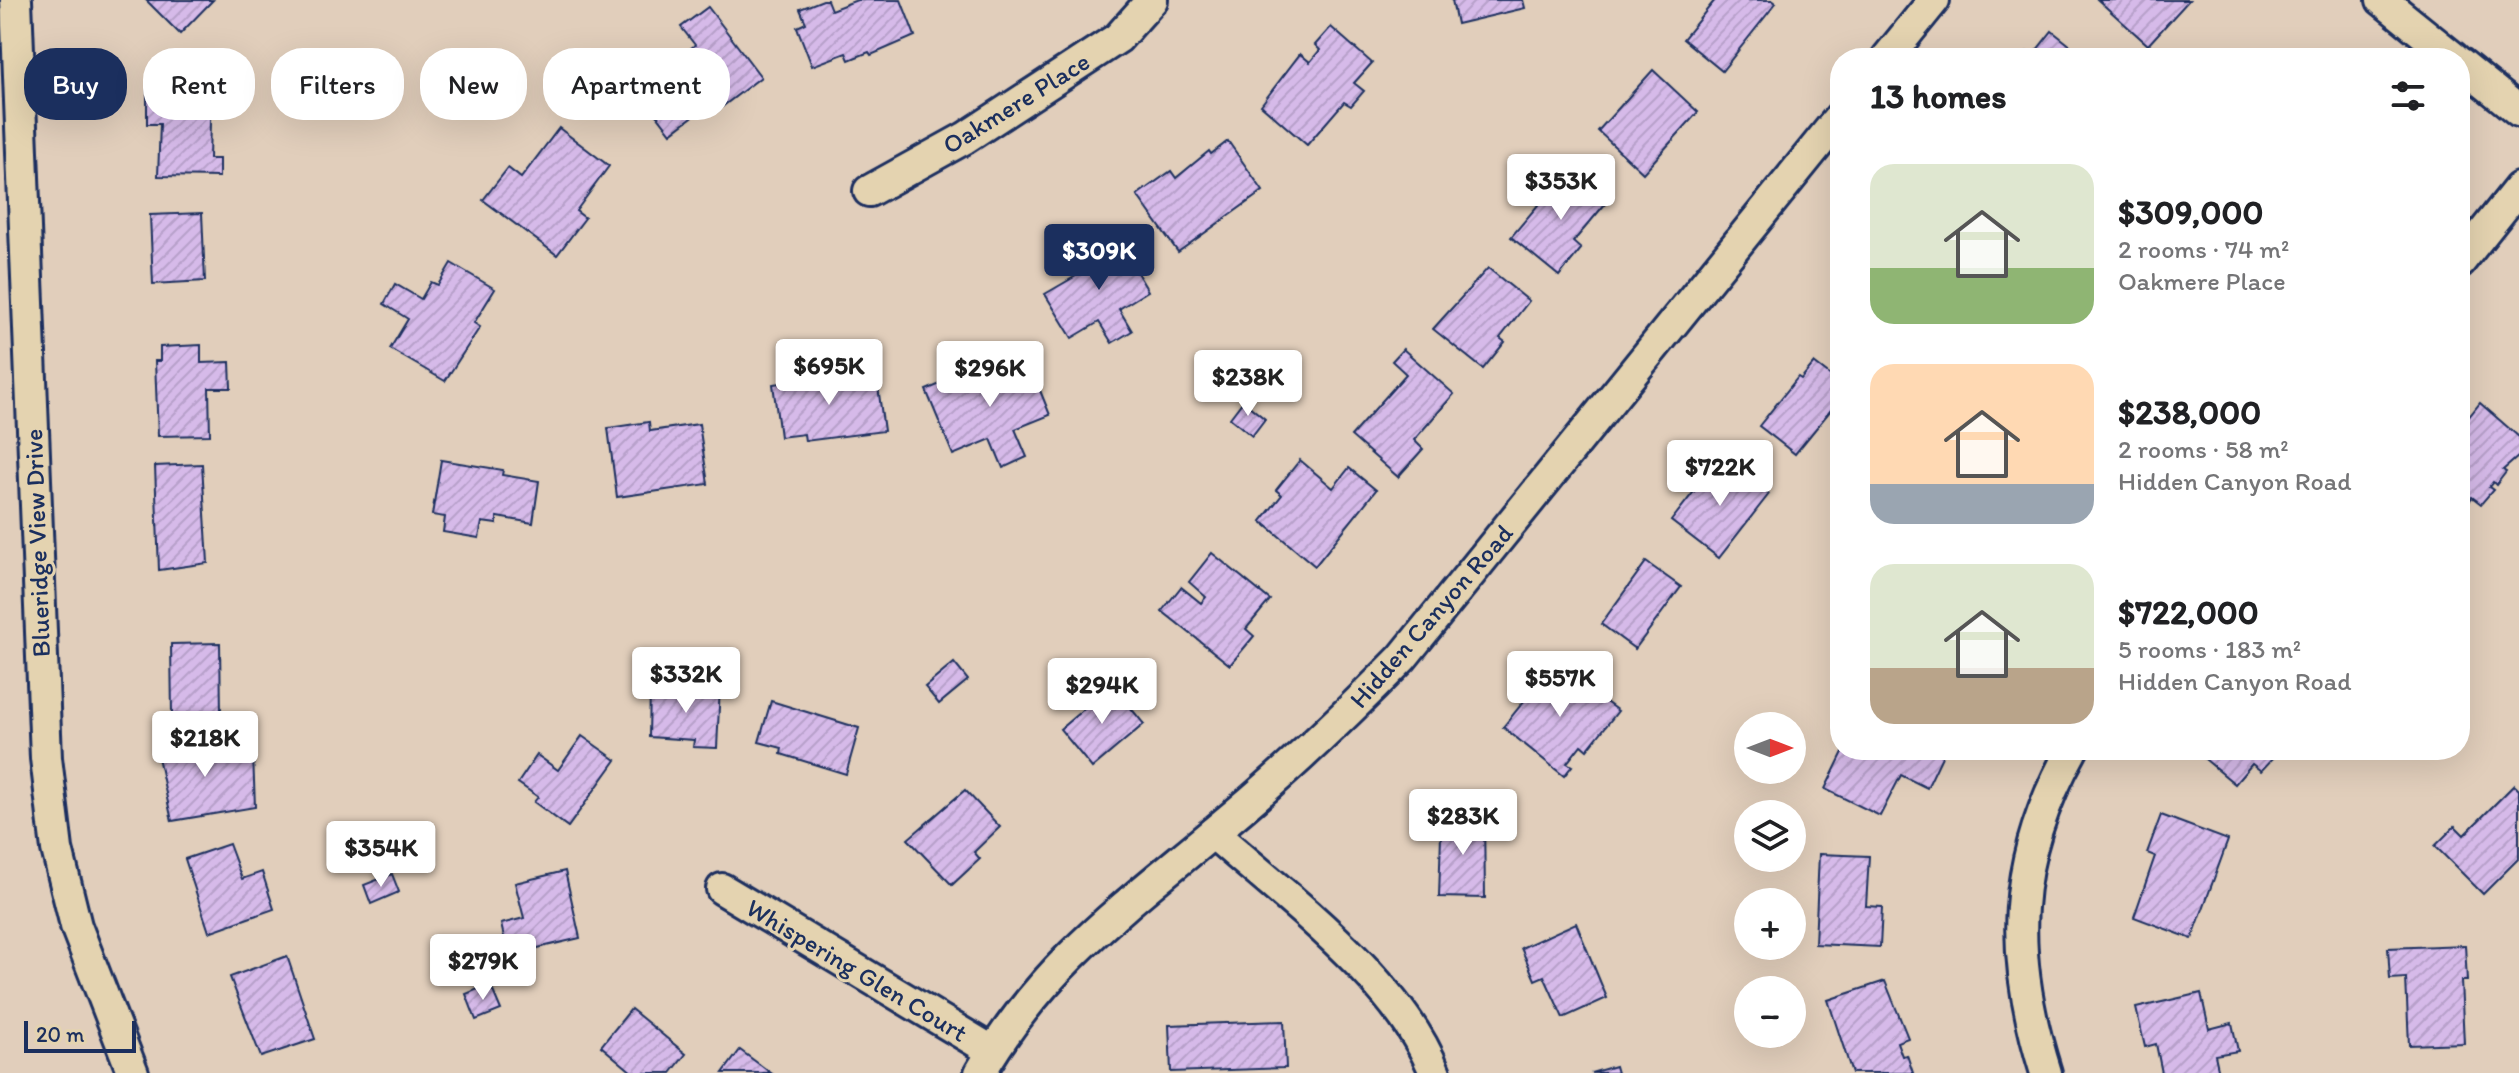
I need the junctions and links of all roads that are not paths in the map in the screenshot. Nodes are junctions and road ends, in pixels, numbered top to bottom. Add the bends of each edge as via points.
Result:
1 (16, 0) edge
2 (1152, 0) edge
3 (1934, 0) edge
4 (2382, 0) edge
5 (1895, 48) edge
6 (2442, 48) edge
7 (2470, 71) edge
8 (2519, 111) edge
9 (1830, 129) edge
10 (2519, 188) edge
11 (869, 191) dead end
12 (2470, 249) edge
13 (2067, 760) edge
14 (1213, 833) junction
15 (722, 889) dead end
16 (986, 1062) edge
17 (133, 1073) edge
18 (1435, 1073) edge
19 (2046, 1073) edge

1 - 17 street, Blueridge View Drive via 46,758 57,849 76,926
2 - 11 street, Oakmere Place via 1118,38 965,138
3 - 5 street
4 - 6 street
7 - 8 street
9 - 14 street, Hidden Canyon Road via 1402,658 1322,740
10 - 12 street
13 - 19 street via 2044,807 2022,904 2022,986
14 - 16 street, Hidden Canyon Road via 1121,906 1047,978
14 - 18 street via 1374,978
15 - 16 street, Whispering Glen Court

